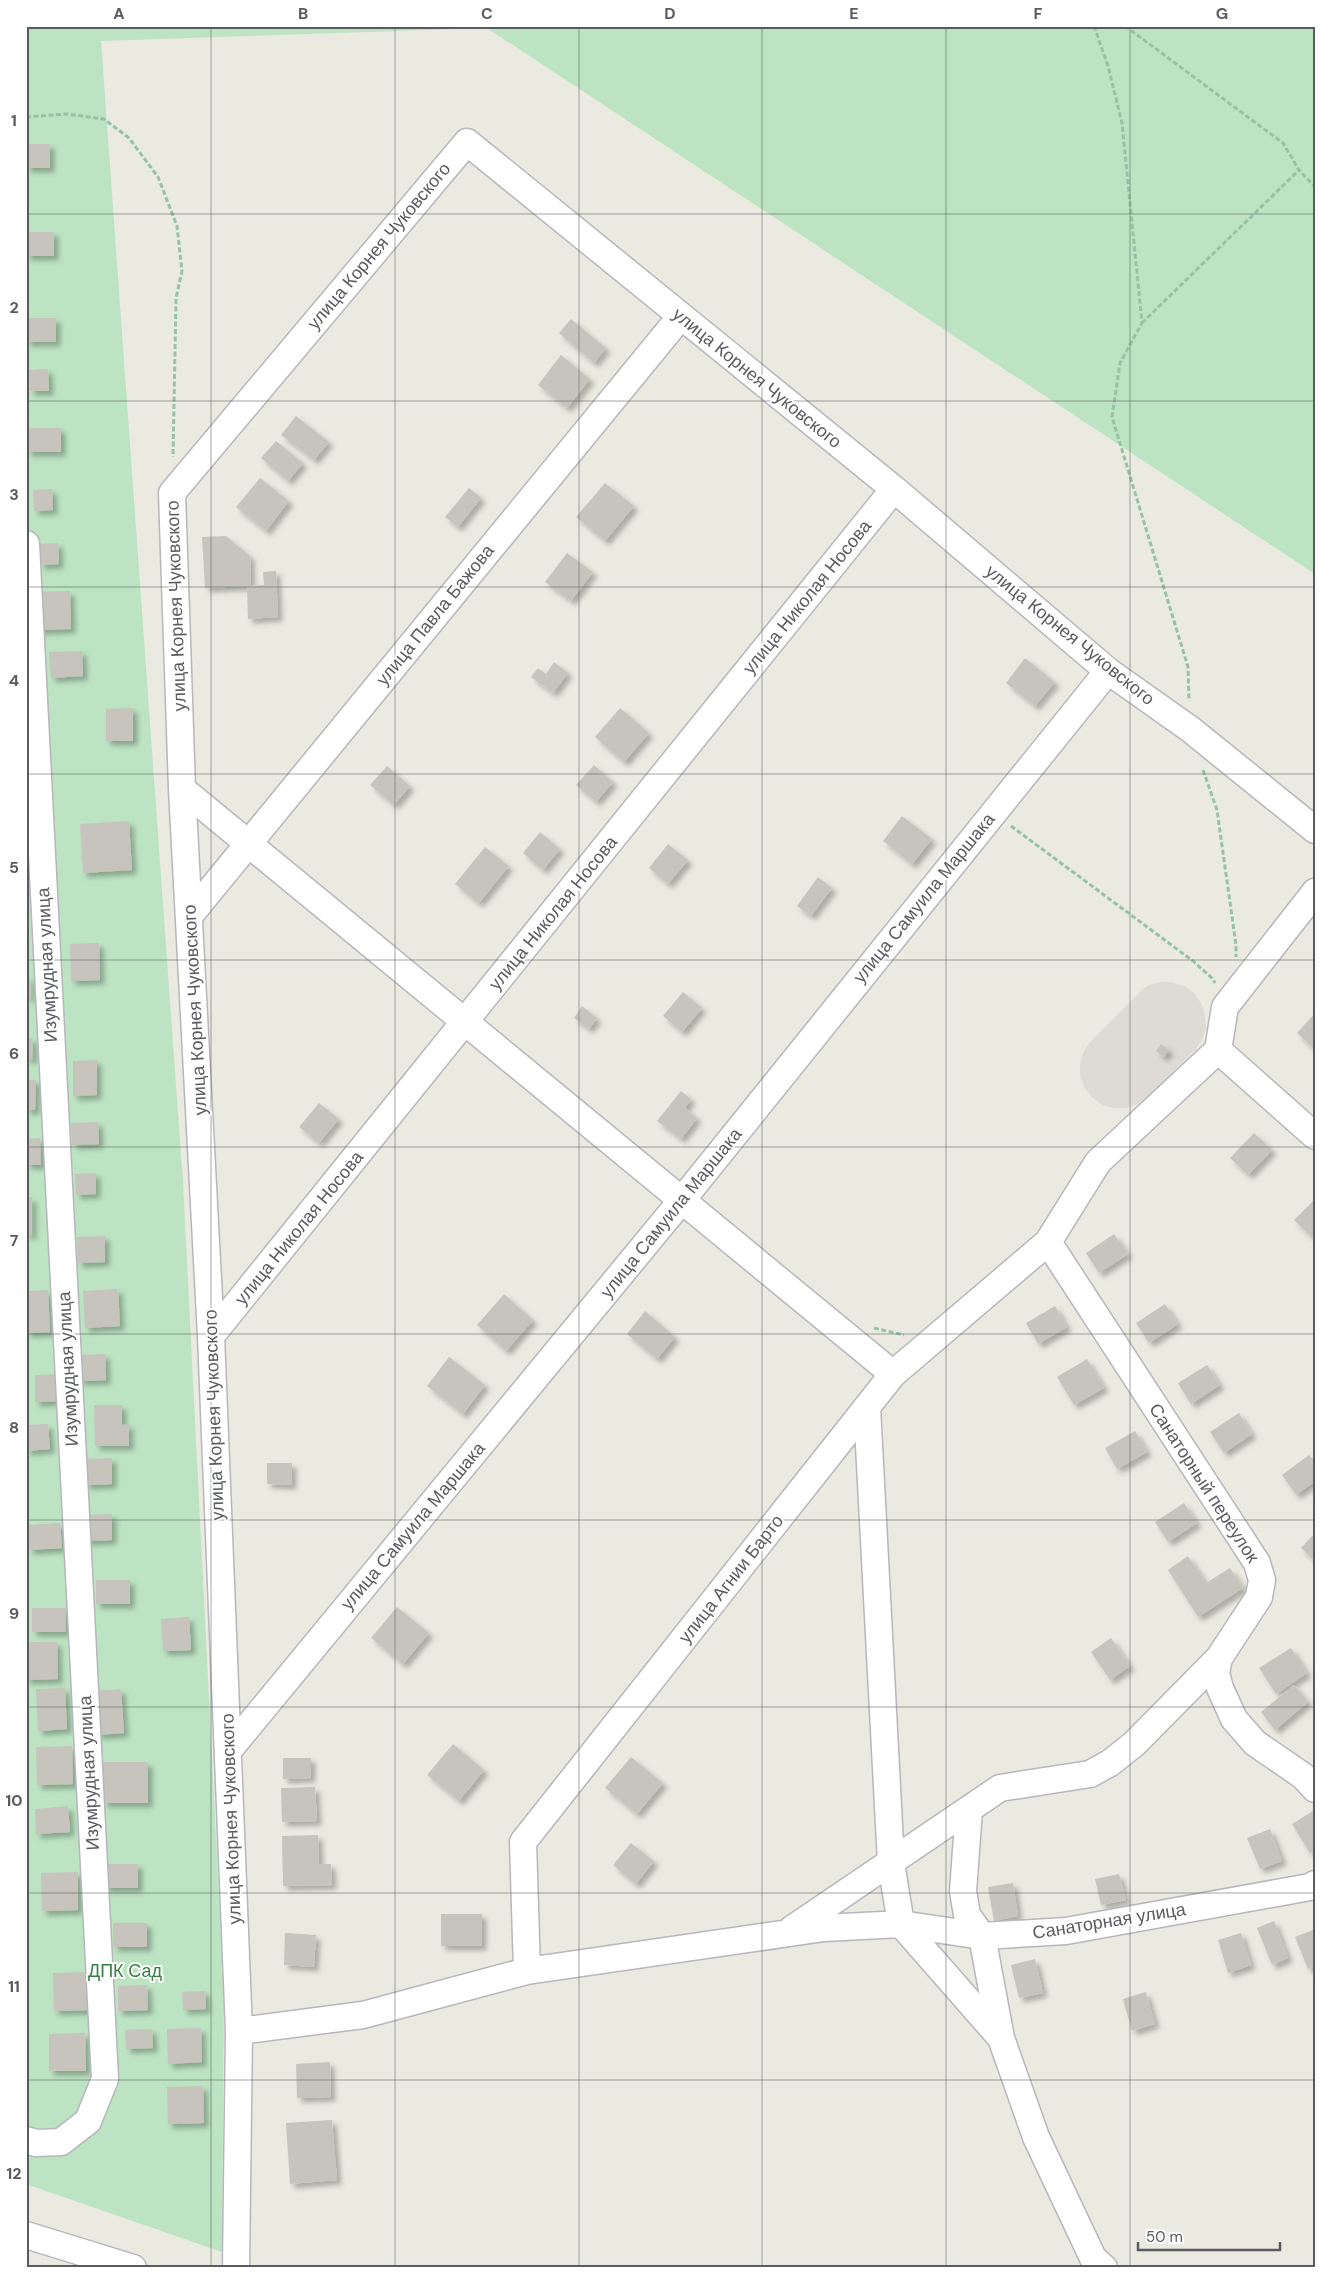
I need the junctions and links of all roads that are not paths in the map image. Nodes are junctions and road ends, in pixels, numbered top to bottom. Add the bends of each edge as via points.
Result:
1 (681, 316) junction
2 (894, 489) junction
3 (26, 544) edge
4 (1108, 671) junction
5 (182, 789) junction
6 (33, 827) edge
7 (1315, 830) edge
8 (249, 843) junction
9 (1315, 892) edge
10 (190, 915) junction
11 (465, 1022) junction
12 (1218, 1050) junction
13 (1315, 1136) edge
14 (682, 1200) junction
15 (1048, 1242) junction
16 (212, 1336) junction
17 (893, 1374) junction
18 (866, 1407) junction
19 (1219, 1658) junction
20 (228, 1751) junction
21 (1315, 1788) edge
22 (969, 1810) junction
23 (891, 1863) junction
24 (1315, 1884) edge
25 (901, 1924) junction
26 (786, 1934) junction
27 (982, 1936) junction
28 (527, 1971) junction
29 (239, 2031) junction
30 (1002, 2038) junction
31 (26, 2140) edge
32 (26, 2236) edge
33 (133, 2268) edge
34 (236, 2268) edge
35 (1104, 2268) edge

1 - 2 street, улица Корнея Чуковского
1 - 5 street, улица Корнея Чуковского via 467,142 172,493
1 - 8 street, улица Павла Бажова
2 - 4 street, улица Корнея Чуковского
2 - 11 street, улица Николая Носова
3 - 6 street, Изумрудная улица
4 - 7 street, улица Корнея Чуковского via 1190,730
4 - 14 street, улица Самуила Маршака
5 - 8 street
5 - 10 street, улица Корнея Чуковского
6 - 31 street, Изумрудная улица via 105,2080 88,2121 61,2142
8 - 10 street, улица Павла Бажова
8 - 11 street
9 - 12 street via 1224,1007
10 - 16 street, улица Корнея Чуковского
11 - 14 street
11 - 16 street, улица Николая Носова
12 - 13 street
12 - 15 street, улица Агнии Барто via 1098,1162
14 - 17 street
14 - 20 street, улица Самуила Маршака
15 - 17 street, улица Агнии Барто
15 - 19 street, Санаторный переулок via 1257,1563 1262,1580 1259,1597
16 - 20 street, улица Корнея Чуковского
17 - 18 street, улица Агнии Барто
18 - 23 street
18 - 28 street, улица Агнии Барто via 523,1842
19 - 21 street via 1216,1673 1234,1719 1255,1743
19 - 22 street, Санаторный переулок via 1134,1744 1110,1763 1090,1774 1000,1788
20 - 29 street, улица Корнея Чуковского
22 - 23 street, Санаторный переулок
22 - 27 street via 963,1892 967,1915
23 - 25 street
23 - 26 street, Санаторный переулок
24 - 27 street, Санаторная улица via 1066,1931
25 - 26 street, Санаторная улица via 824,1928
25 - 27 street, Санаторная улица
25 - 30 street
26 - 28 street, Санаторная улица
27 - 30 street
28 - 29 street, Санаторная улица via 363,2016
29 - 34 street, улица Корнея Чуковского
30 - 35 street via 1036,2137 1093,2258
32 - 33 street

